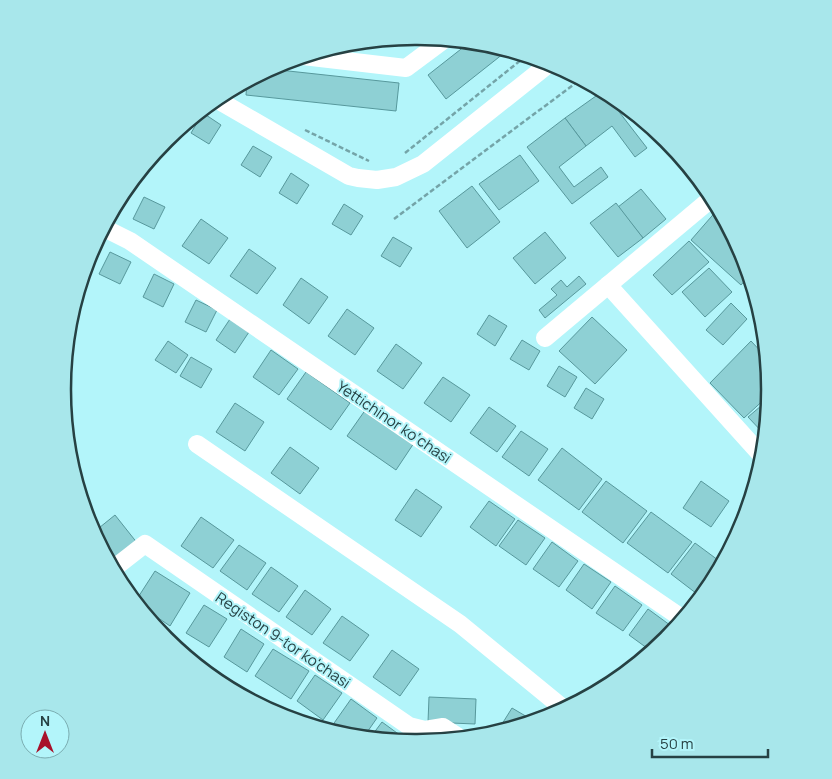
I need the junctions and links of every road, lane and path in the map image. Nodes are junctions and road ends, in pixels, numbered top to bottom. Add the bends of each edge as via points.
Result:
1 (436, 46) edge
2 (322, 58) edge
3 (520, 61) edge
4 (543, 69) edge
5 (574, 84) edge
6 (224, 104) edge
7 (304, 129) dead end
8 (400, 156) dead end
9 (373, 163) dead end
10 (705, 203) edge
11 (394, 219) dead end
12 (110, 231) edge
13 (608, 285) junction
14 (545, 338) dead end
15 (198, 444) dead end
16 (755, 449) edge
17 (119, 564) edge
18 (677, 615) edge
19 (557, 703) edge
20 (435, 733) edge

1 - 2 street via 406,68
3 - 8 path
4 - 6 street via 423,164 405,174 377,180 349,176
5 - 11 path
7 - 9 path
10 - 13 street
12 - 18 street, Yettichinor ko‘chasi via 130,241
13 - 14 street
13 - 16 street
15 - 19 street via 460,624
17 - 20 street, Registon 9-tor ko'chasi via 144,544 409,726

